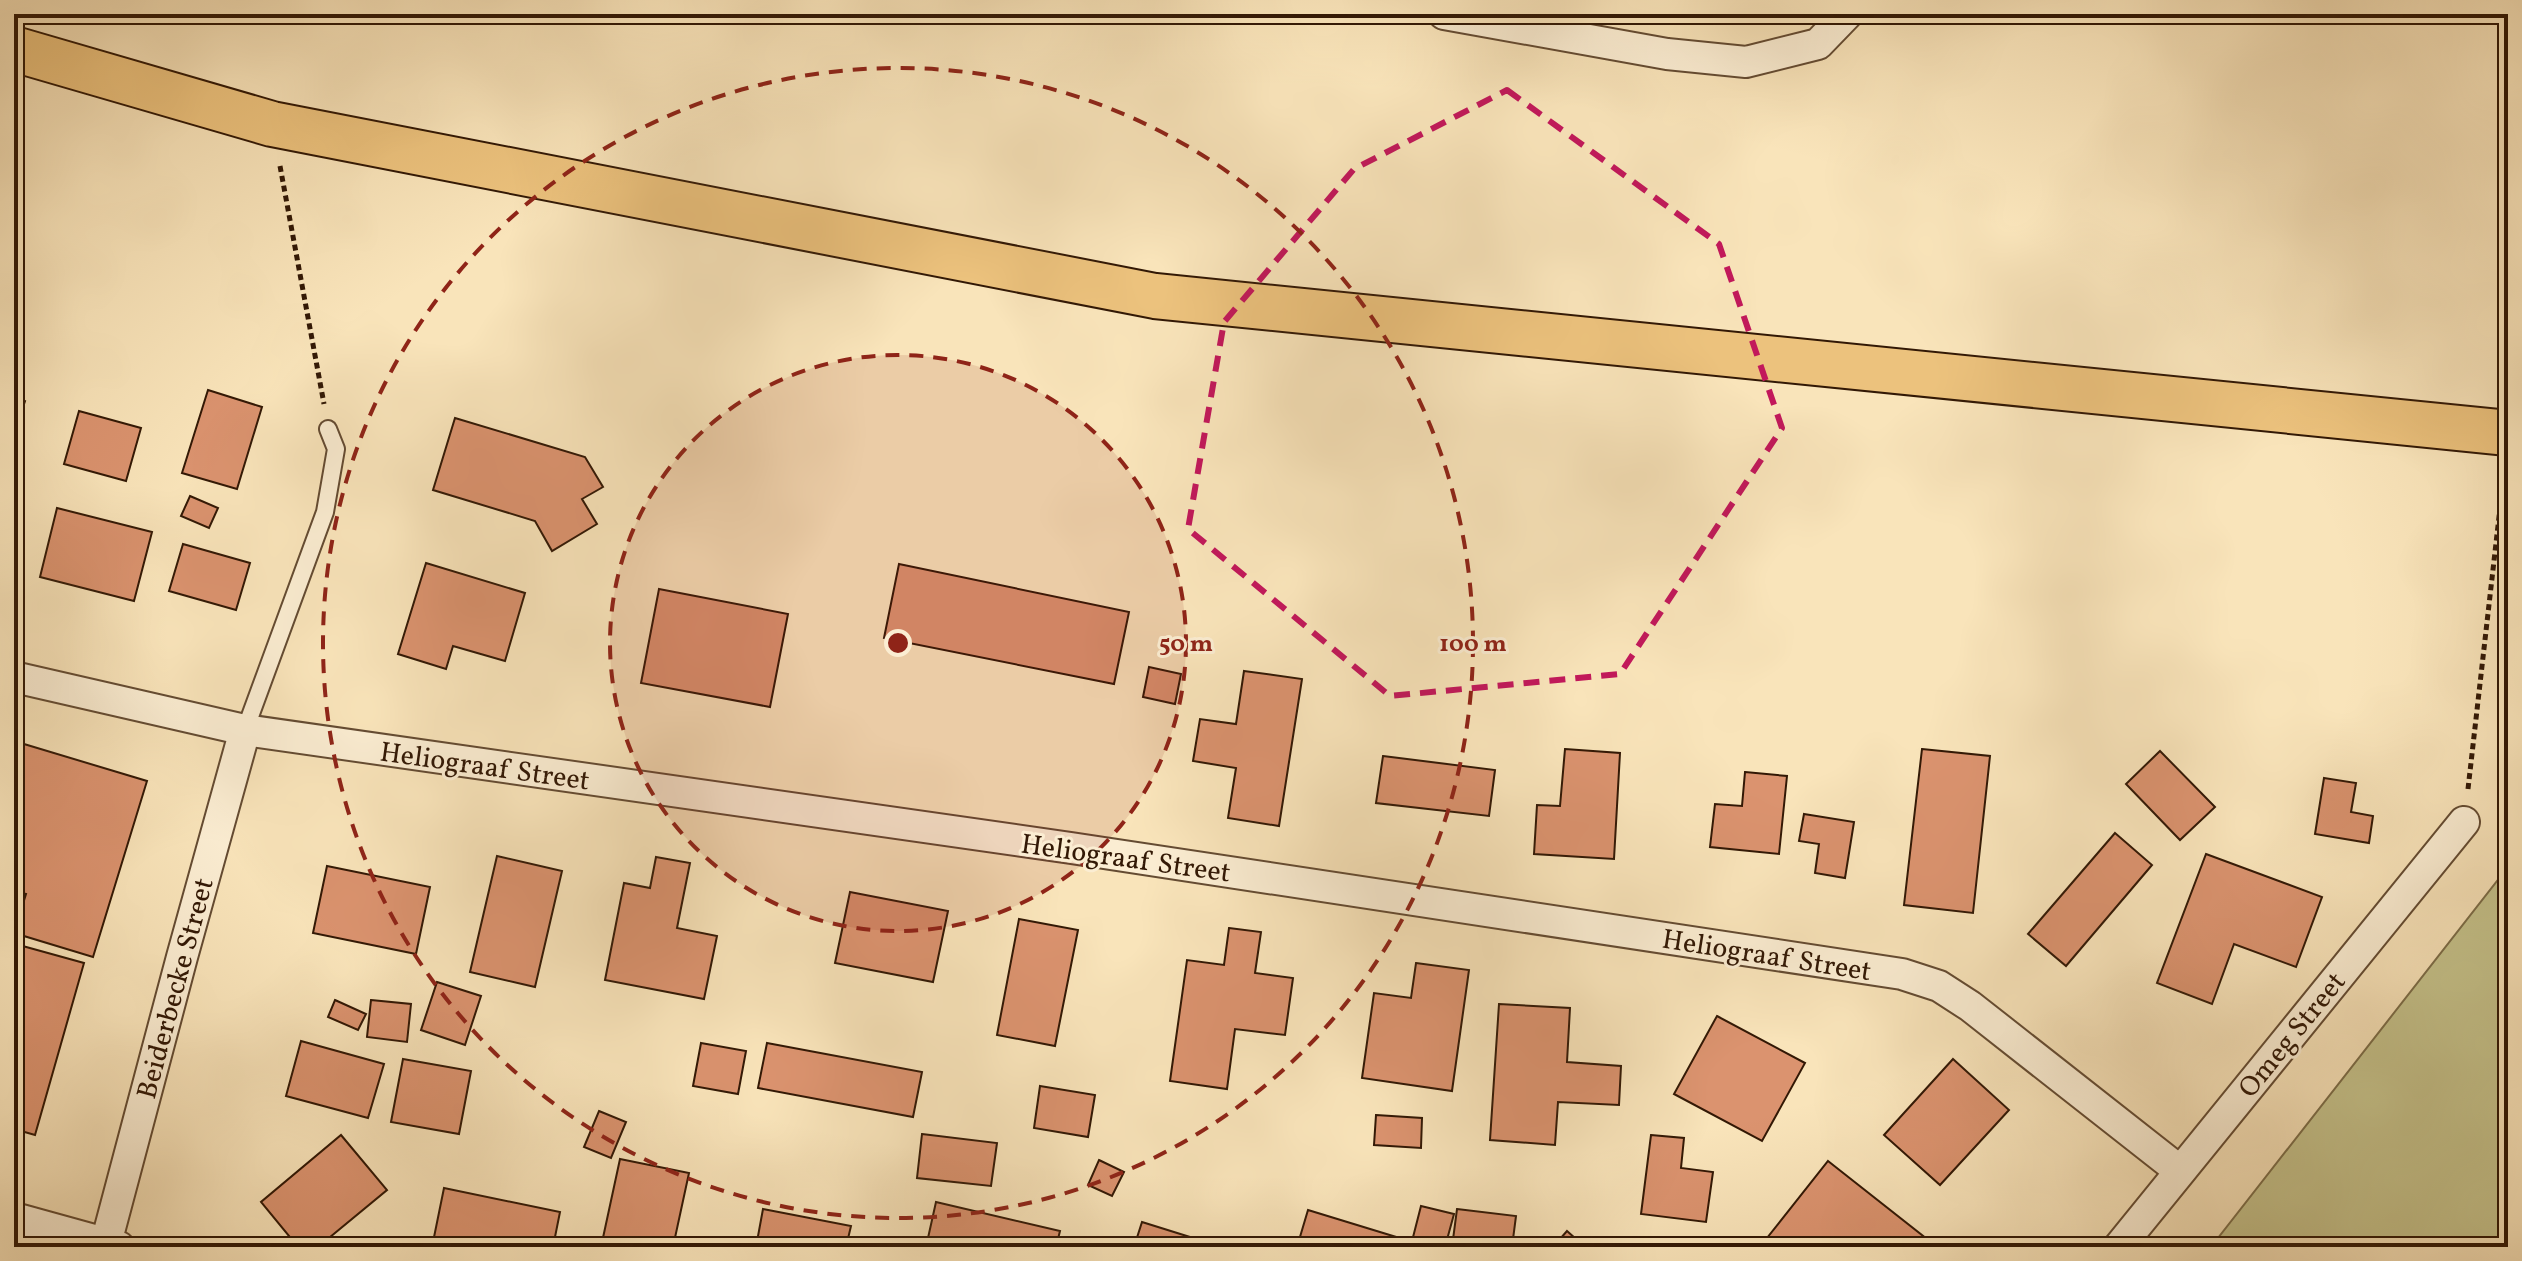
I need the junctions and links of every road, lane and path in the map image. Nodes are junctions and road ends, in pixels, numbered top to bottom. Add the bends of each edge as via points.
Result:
1 (1444, 14) edge
2 (1847, 14) edge
3 (14, 49) edge
4 (272, 124) junction
5 (328, 429) joint
6 (2506, 450) edge
7 (14, 677) edge
8 (245, 730) junction
9 (2464, 822) joint
10 (2180, 1171) junction
11 (14, 1218) edge
12 (110, 1246) edge
13 (2119, 1247) edge

1 - 2 street via 1667,54 1746,62 1818,44
3 - 4 highway
4 - 5 path
4 - 6 highway via 1155,296
5 - 8 lane via 336,449 325,512
6 - 9 path
7 - 8 street, Heliograaf Street
8 - 10 street, Heliograaf Street via 1902,974 1939,986 1970,1006
8 - 12 street, Beiderbecke Street
9 - 10 street, Omeg Street
10 - 13 street, Omeg Street
11 - 12 street

